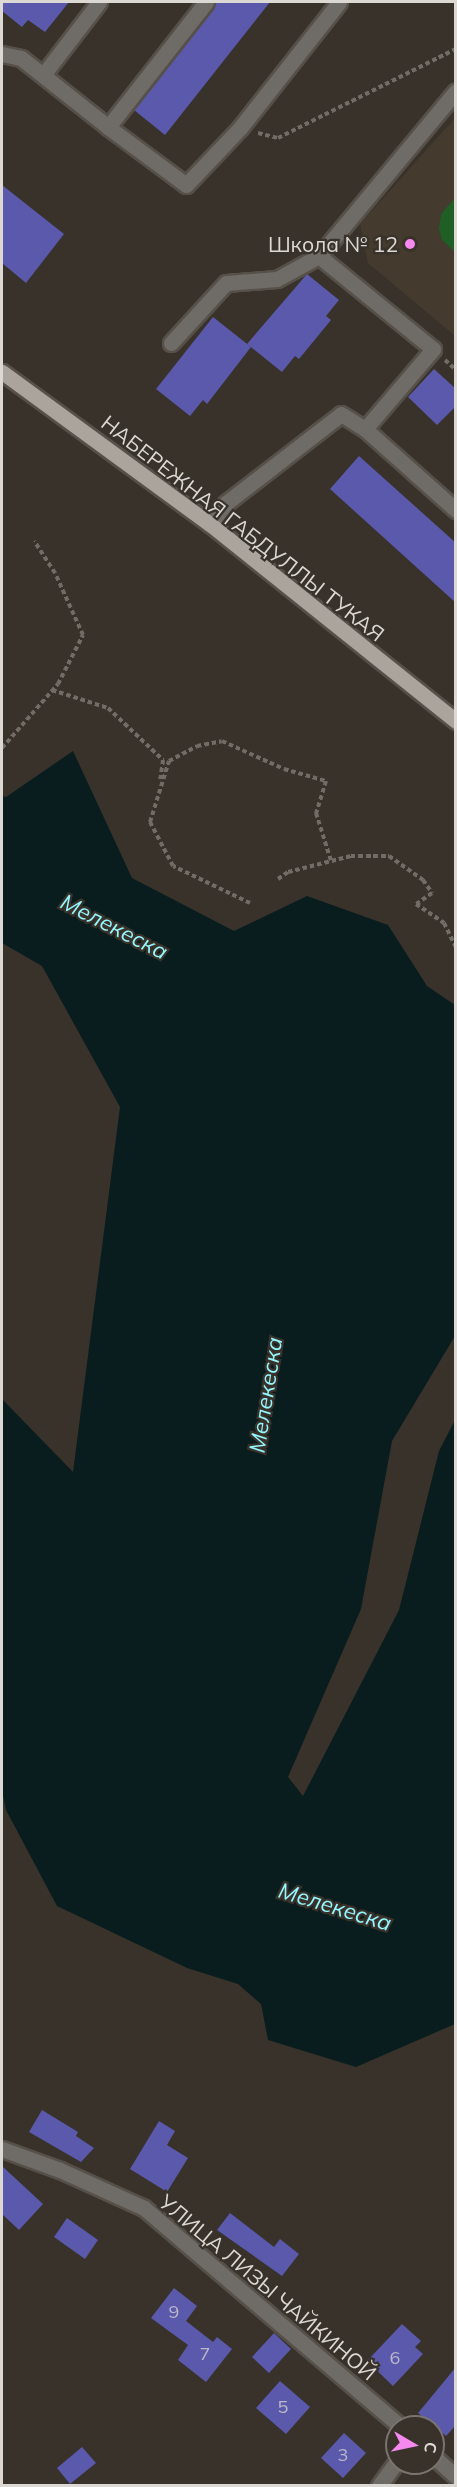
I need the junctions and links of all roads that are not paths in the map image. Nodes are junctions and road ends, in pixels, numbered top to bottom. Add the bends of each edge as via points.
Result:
1 (99, 2) edge
2 (206, 2) edge
3 (339, 2) edge
4 (2, 54) edge
5 (43, 75) junction
6 (456, 91) edge
7 (108, 127) junction
8 (320, 255) junction
9 (171, 343) dead end
10 (2, 372) edge
11 (364, 429) junction
12 (456, 510) edge
13 (210, 524) junction
14 (456, 721) edge
15 (2, 2149) edge
16 (387, 2415) edge

1 - 5 street
2 - 7 street
3 - 7 street via 240,128 186,185
4 - 5 street via 21,58
5 - 7 street
6 - 8 street
8 - 9 street via 277,279 226,282
8 - 11 street via 433,349
10 - 13 main road, НАБЕРЕЖНАЯ ГАБДУЛЛЫ ТУКАЯ
11 - 12 street
11 - 13 street via 341,414 226,503
13 - 14 main road, НАБЕРЕЖНАЯ ГАБДУЛЛЫ ТУКАЯ
15 - 16 street, УЛИЦА ЛИЗЫ ЧАЙКИНОЙ via 144,2208

